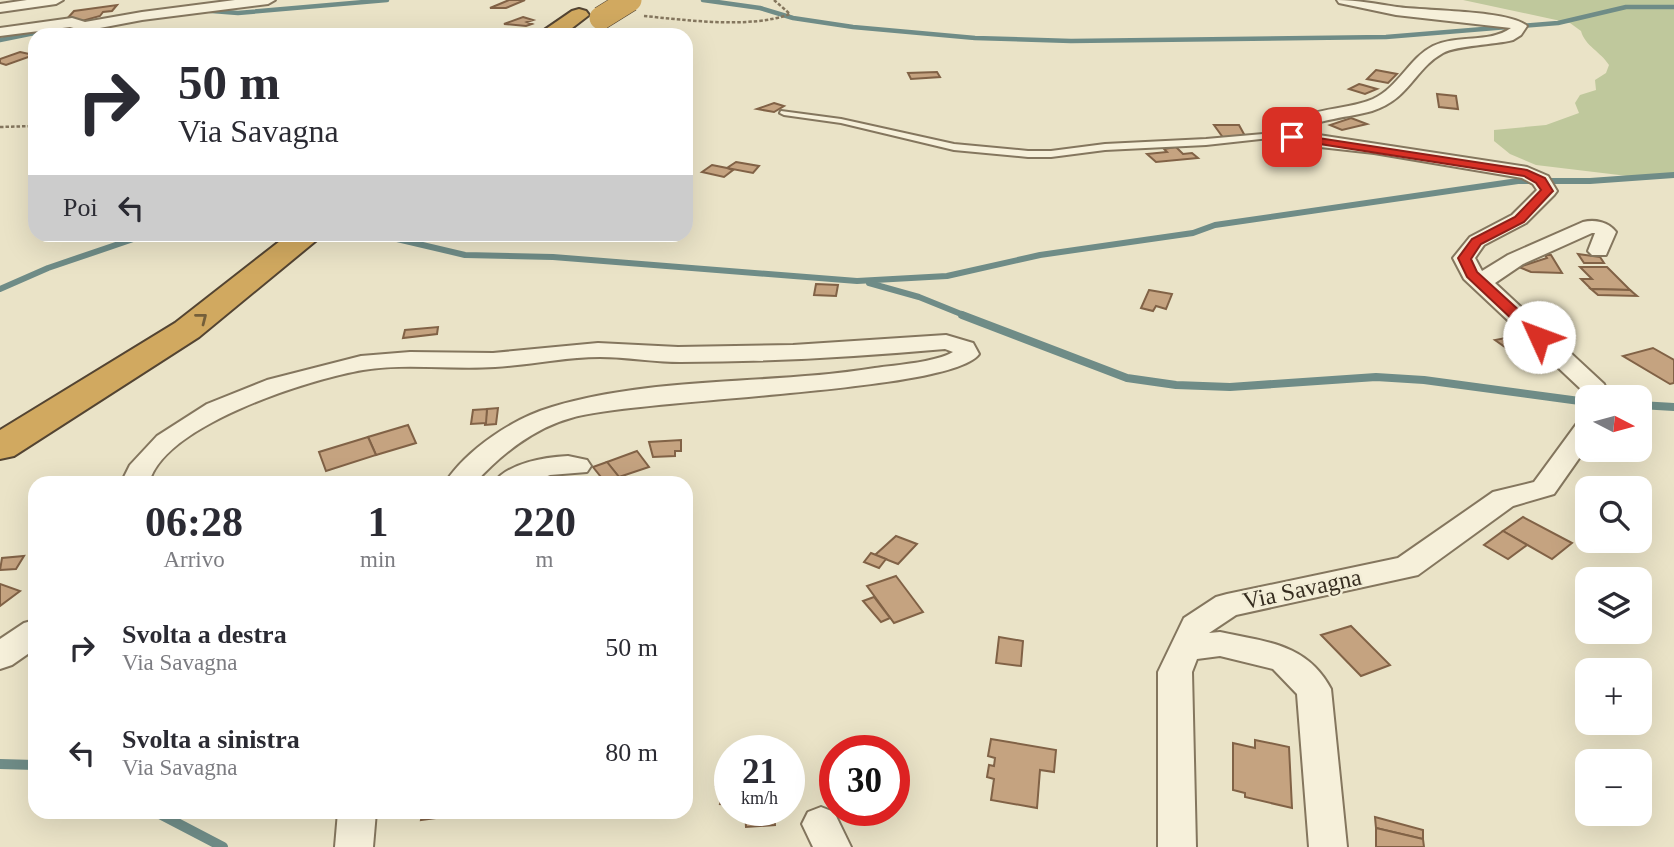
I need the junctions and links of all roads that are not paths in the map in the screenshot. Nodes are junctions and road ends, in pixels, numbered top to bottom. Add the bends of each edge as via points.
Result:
1 (57, 0) edge
2 (268, 0) edge
3 (1344, 0) edge
4 (634, 7) edge
5 (0, 8) edge
6 (603, 9) edge
7 (577, 25) edge
8 (81, 26) junction
9 (73, 28) edge
10 (0, 32) edge
11 (28, 39) edge
12 (0, 45) edge
13 (784, 113) dead end
14 (1288, 134) junction
15 (263, 242) edge
16 (299, 242) edge
17 (1598, 251) dead end
18 (1483, 285) junction
19 (1591, 385) edge
20 (0, 421) edge
21 (1575, 445) edge
22 (0, 447) edge
23 (577, 466) dead end
24 (137, 476) edge
25 (465, 476) edge
26 (524, 476) edge
27 (28, 637) edge
28 (1185, 648) junction
29 (0, 656) edge
30 (357, 819) edge
31 (355, 847) edge
32 (1177, 847) edge
33 (1328, 847) edge

1 - 5 street
2 - 8 street
3 - 14 street via 1396,11 1504,21 1521,29 1505,37 1442,47 1385,100 1307,121
4 - 6 highway, bridge
6 - 7 highway
8 - 9 street
8 - 10 street via 58,23
11 - 12 street
13 - 14 lane via 954,147 1028,154
14 - 18 street via 1302,140 1527,173 1541,180 1547,191 1519,219 1477,241 1464,258
15 - 20 highway via 165,317
22 -> 16 highway via 187,330
17 - 18 street via 1606,232 1590,226 1505,264 1490,273
18 - 19 street
21 - 28 street, Via Savagna via 1544,488 1503,499 1407,567 1227,604 1195,626
23 - 26 street via 562,464
24 - 25 street via 154,453 220,408 362,363 467,361 602,350 691,354 946,342 965,348 967,354 956,361 863,377 662,394 571,409 516,434
27 - 29 street
28 - 32 street, Via Savagna via 1175,672
28 - 33 street via 1220,644 1284,659 1314,689
30 - 31 street

